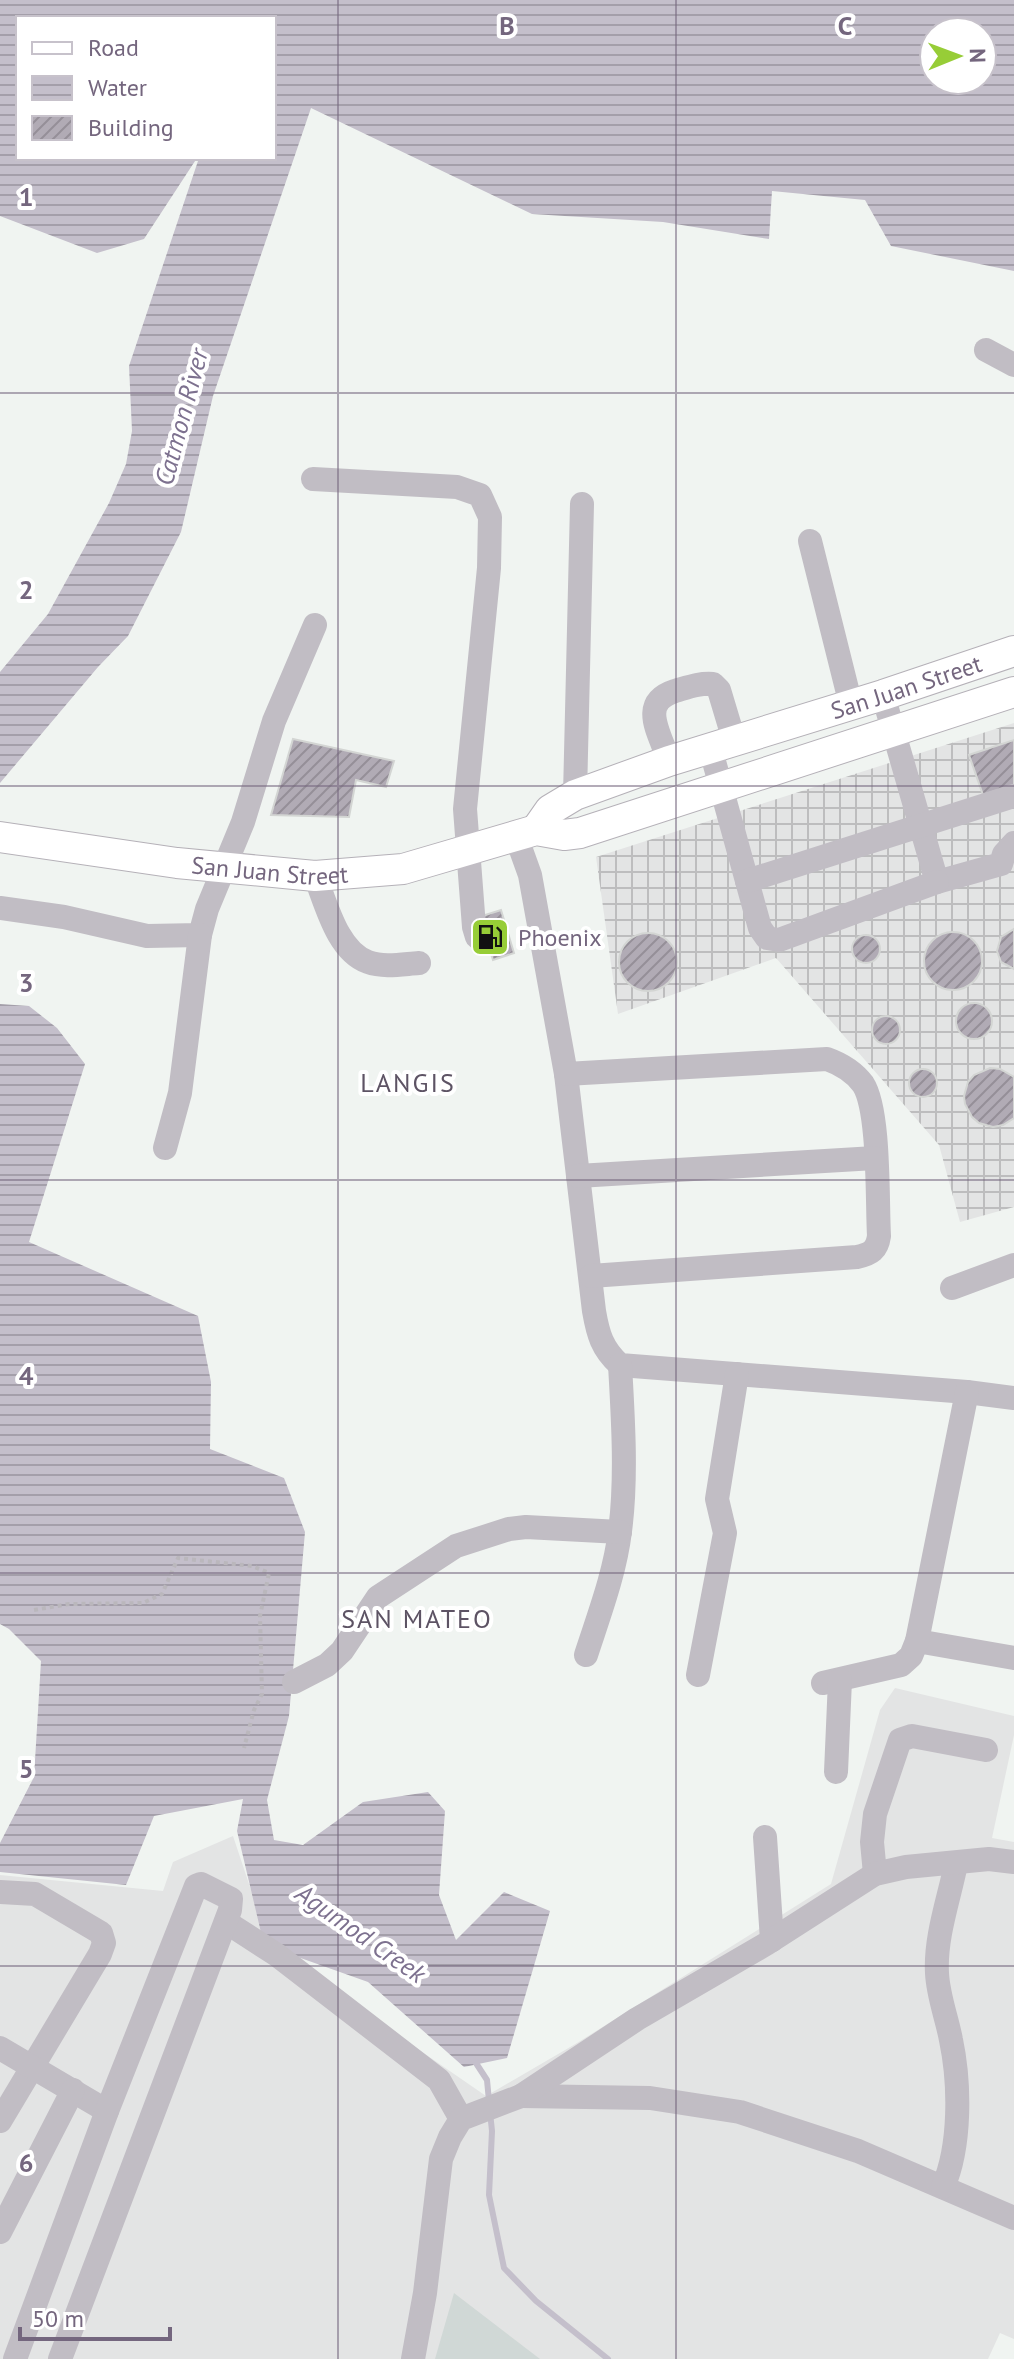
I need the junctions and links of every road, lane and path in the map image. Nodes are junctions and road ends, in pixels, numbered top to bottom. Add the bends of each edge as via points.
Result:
1 (986, 350) dead end
2 (1014, 365) edge
3 (313, 479) dead end
4 (582, 504) dead end
5 (810, 541) dead end
6 (315, 625) dead end
7 (1014, 651) edge
8 (1014, 692) edge
9 (883, 695) junction
10 (851, 705) junction
11 (893, 732) junction
12 (722, 744) junction
13 (669, 761) junction
14 (722, 788) junction
15 (575, 795) junction
16 (1014, 796) edge
17 (921, 826) junction
18 (526, 833) junction
19 (0, 837) edge
20 (468, 851) junction
21 (1010, 860) edge
22 (224, 867) junction
23 (315, 876) junction
24 (747, 881) junction
25 (937, 882) junction
26 (0, 908) edge
27 (200, 935) junction
28 (482, 940) dead end
29 (419, 963) dead end
30 (566, 1074) junction
31 (165, 1148) dead end
32 (875, 1158) junction
33 (578, 1176) junction
34 (1014, 1265) edge
35 (591, 1276) junction
36 (952, 1288) dead end
37 (620, 1365) junction
38 (737, 1374) junction
39 (967, 1392) junction
40 (1014, 1398) edge
41 (620, 1532) junction
42 (34, 1610) dead end
43 (917, 1641) junction
44 (586, 1655) dead end
45 (1014, 1658) edge
46 (698, 1675) dead end
47 (294, 1682) dead end
48 (244, 1748) dead end
49 (986, 1750) dead end
50 (836, 1772) dead end
51 (765, 1837) dead end
52 (1014, 1862) edge
53 (956, 1864) junction
54 (875, 1874) junction
55 (0, 1892) edge
56 (226, 1922) junction
57 (772, 1940) junction
58 (0, 2048) edge
59 (33, 2067) junction
60 (73, 2090) junction
61 (517, 2097) junction
62 (107, 2111) junction
63 (465, 2117) junction
64 (0, 2121) edge
65 (943, 2187) junction
66 (1014, 2218) edge
67 (0, 2232) edge
68 (44, 2279) junction
69 (85, 2292) junction
70 (15, 2359) edge
71 (60, 2359) edge
72 (413, 2359) edge

1 - 2 street
3 - 20 street via 457,487 480,495 490,517 465,809
4 - 15 street
5 - 10 street
6 - 22 street via 274,721
7 - 9 main road, San Juan Street
8 - 11 main road, San Juan Street
9 - 10 main road, San Juan Street
9 - 11 street
10 - 12 main road, San Juan Street
11 - 14 main road, San Juan Street
11 - 17 street
12 - 13 main road, San Juan Street
12 - 13 street via 719,690 701,683 674,691 655,702 653,713
12 - 14 street
13 - 15 main road, San Juan Street
14 - 18 main road, San Juan Street via 580,833
14 - 24 street
15 - 18 main road, San Juan Street
16 - 17 street
17 - 24 street
17 - 25 street
18 - 20 main road, San Juan Street
18 - 30 street
19 - 22 main road, San Juan Street
20 - 23 main road, San Juan Street via 403,869
20 - 28 street via 474,927
21 - 25 street
22 - 23 main road, San Juan Street
22 - 27 street
23 - 29 street via 341,937 359,956 389,965
24 - 25 street via 760,928 767,938 779,940
26 - 27 street via 147,936
27 - 31 street via 180,1093
30 - 32 street via 827,1059 864,1086
30 - 33 street
32 - 33 street
32 - 35 street via 879,1236 865,1255
33 - 35 street
34 - 36 street
35 - 37 street via 599,1339
37 - 38 street
37 - 41 street
38 - 39 street
38 - 46 street via 717,1499 725,1533
39 - 40 street
39 - 43 street
41 - 44 street
41 - 47 street via 526,1527 456,1546 378,1597 342,1651
42 - 48 path via 143,1603 162,1594 178,1558 252,1566 269,1573 260,1616 262,1694
43 - 45 street
43 - 50 street via 901,1665 832,1681
49 - 54 street via 912,1736 900,1740 875,1814
51 - 57 street
52 - 53 street
53 - 54 street
53 - 65 street via 937,1953 937,1983 952,2042 956,2086 956,2143
54 - 57 street
55 - 59 street via 35,1894 101,1933 104,1943
56 - 62 street via 231,1899 196,1886
56 - 63 street via 439,2080
56 - 69 street
57 - 61 street
58 - 59 street
59 - 60 street
59 - 64 street
60 - 62 street
60 - 67 street
61 - 63 street
61 - 65 street via 650,2098 740,2112 858,2151
62 - 68 street
63 - 72 street via 441,2159
65 - 66 street
68 - 69 street
68 - 70 street
69 - 71 street

